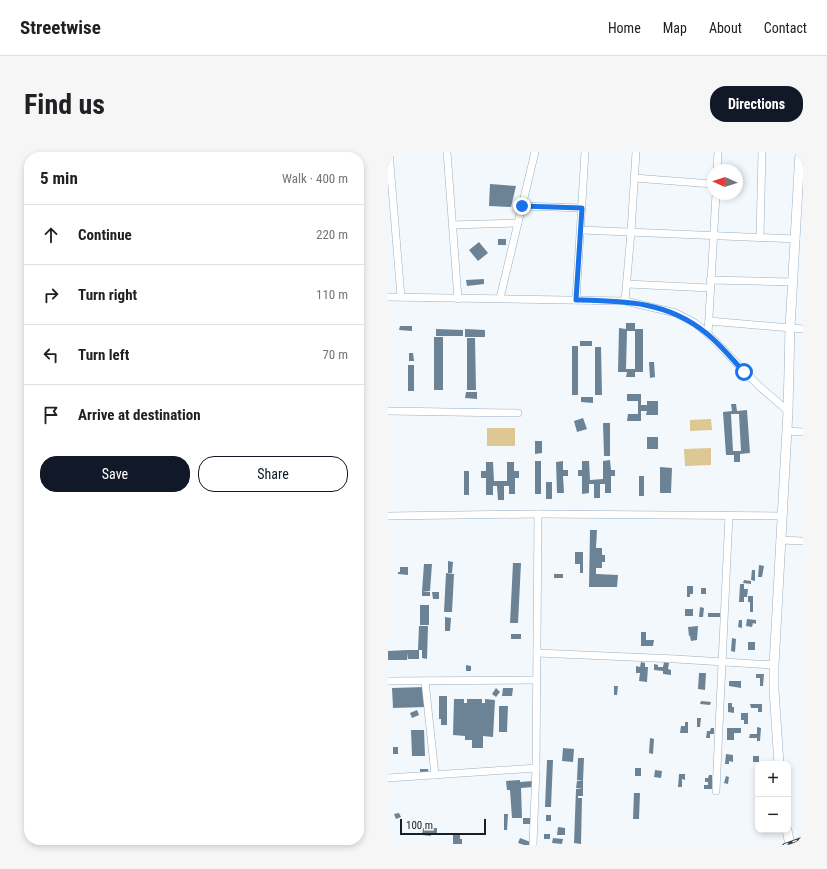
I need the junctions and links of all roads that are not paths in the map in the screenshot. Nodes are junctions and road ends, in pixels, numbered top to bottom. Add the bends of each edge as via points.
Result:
1 (389, 152) edge
2 (447, 152) edge
3 (535, 152) edge
4 (585, 152) edge
5 (636, 152) edge
6 (718, 152) edge
7 (762, 152) edge
8 (800, 152) edge
9 (717, 164) edge
10 (634, 178) junction
11 (707, 184) edge
12 (716, 200) edge
13 (522, 206) junction
14 (582, 208) junction
15 (800, 216) edge
16 (518, 223) junction
17 (452, 225) junction
18 (581, 230) junction
19 (631, 232) junction
20 (714, 235) junction
21 (760, 237) junction
22 (796, 239) junction
23 (710, 280) junction
24 (793, 282) junction
25 (627, 284) junction
26 (710, 288) junction
27 (388, 297) edge
28 (401, 297) junction
29 (500, 298) junction
30 (458, 299) junction
31 (576, 300) junction
32 (625, 301) junction
33 (709, 321) junction
34 (790, 328) junction
35 (803, 329) edge
36 (708, 334) junction
37 (388, 411) edge
38 (788, 411) junction
39 (518, 413) dead end
40 (787, 432) junction
41 (803, 432) edge
42 (538, 514) junction
43 (729, 515) junction
44 (388, 516) edge
45 (781, 516) junction
46 (780, 540) junction
47 (803, 540) edge
48 (537, 653) junction
49 (722, 661) junction
50 (774, 665) junction
51 (536, 680) junction
52 (388, 681) edge
53 (425, 681) junction
54 (779, 761) edge
55 (536, 768) junction
56 (435, 775) junction
57 (388, 778) edge
58 (716, 790) dead end
59 (788, 833) edge
60 (533, 845) edge
61 (790, 845) edge

1 - 28 street
2 - 17 street
3 - 13 street
4 - 14 street
5 - 10 street
6 - 9 street
7 - 21 street
8 - 15 street
10 - 11 street
10 - 19 street
12 - 20 street
13 - 14 street
13 - 16 street
14 - 18 street
15 - 22 street
16 - 17 street
16 - 29 street
17 - 30 street
18 - 19 street
18 - 31 street
19 - 20 street
19 - 25 street
20 - 21 street
20 - 23 street
21 - 22 street
22 - 24 street
23 - 24 street
23 - 26 street
24 - 34 street
25 - 26 street
25 - 32 street
26 - 33 street
27 - 28 street
28 - 30 street
29 - 30 street
29 - 31 street
31 - 32 street
32 - 36 street via 676,313
33 - 34 street
33 - 36 street
34 - 35 street
34 - 38 street
36 - 38 street via 744,372
37 - 39 street
38 - 40 street
40 - 41 street
40 - 45 street
42 - 43 street
42 - 44 street
42 - 48 street
43 - 45 street
43 - 49 street
45 - 46 street
46 - 47 street
46 - 50 street
48 - 49 street
48 - 51 street
49 - 50 street
49 - 58 street
50 - 54 street
51 - 53 street
51 - 55 street
52 - 53 street
53 - 56 street
55 - 56 street
55 - 60 street
56 - 57 street
59 - 61 street

